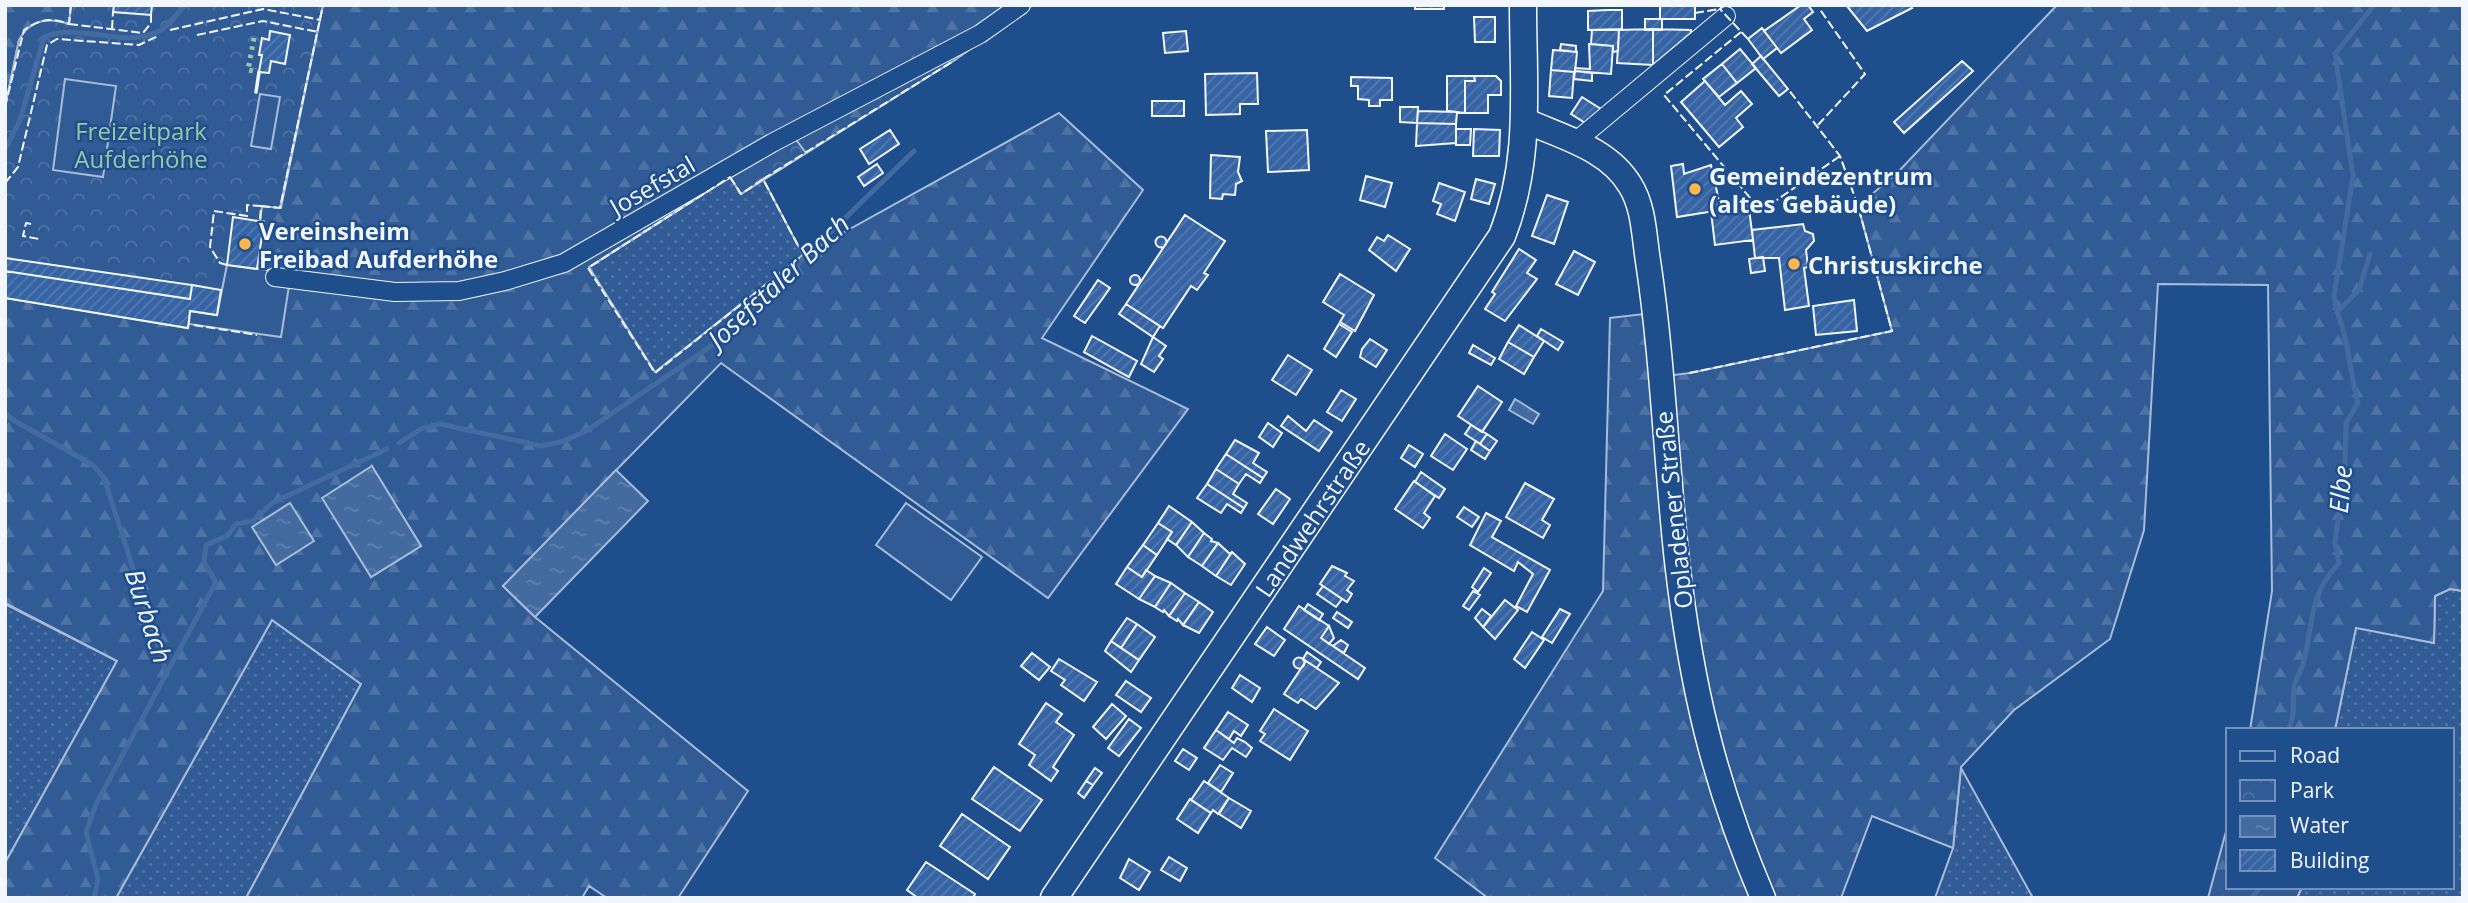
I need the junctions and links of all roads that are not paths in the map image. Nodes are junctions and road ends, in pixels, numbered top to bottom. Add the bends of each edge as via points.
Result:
1 (1021, 5) edge
2 (1523, 5) edge
3 (1727, 16) dead end
4 (1524, 120) junction
5 (1575, 142) junction
6 (275, 277) dead end
7 (1054, 898) edge
8 (1763, 898) edge

1 - 6 street, Josefstal via 981,34 772,143 564,263 459,290 395,292
2 - 4 main road, Landwehrstraße
3 - 5 street
4 - 5 main road, Opladener Straße
4 - 7 main road, Landwehrstraße via 1520,179 1502,236
5 - 8 main road, Opladener Straße via 1615,165 1639,202 1656,313 1677,561 1693,681 1728,810

